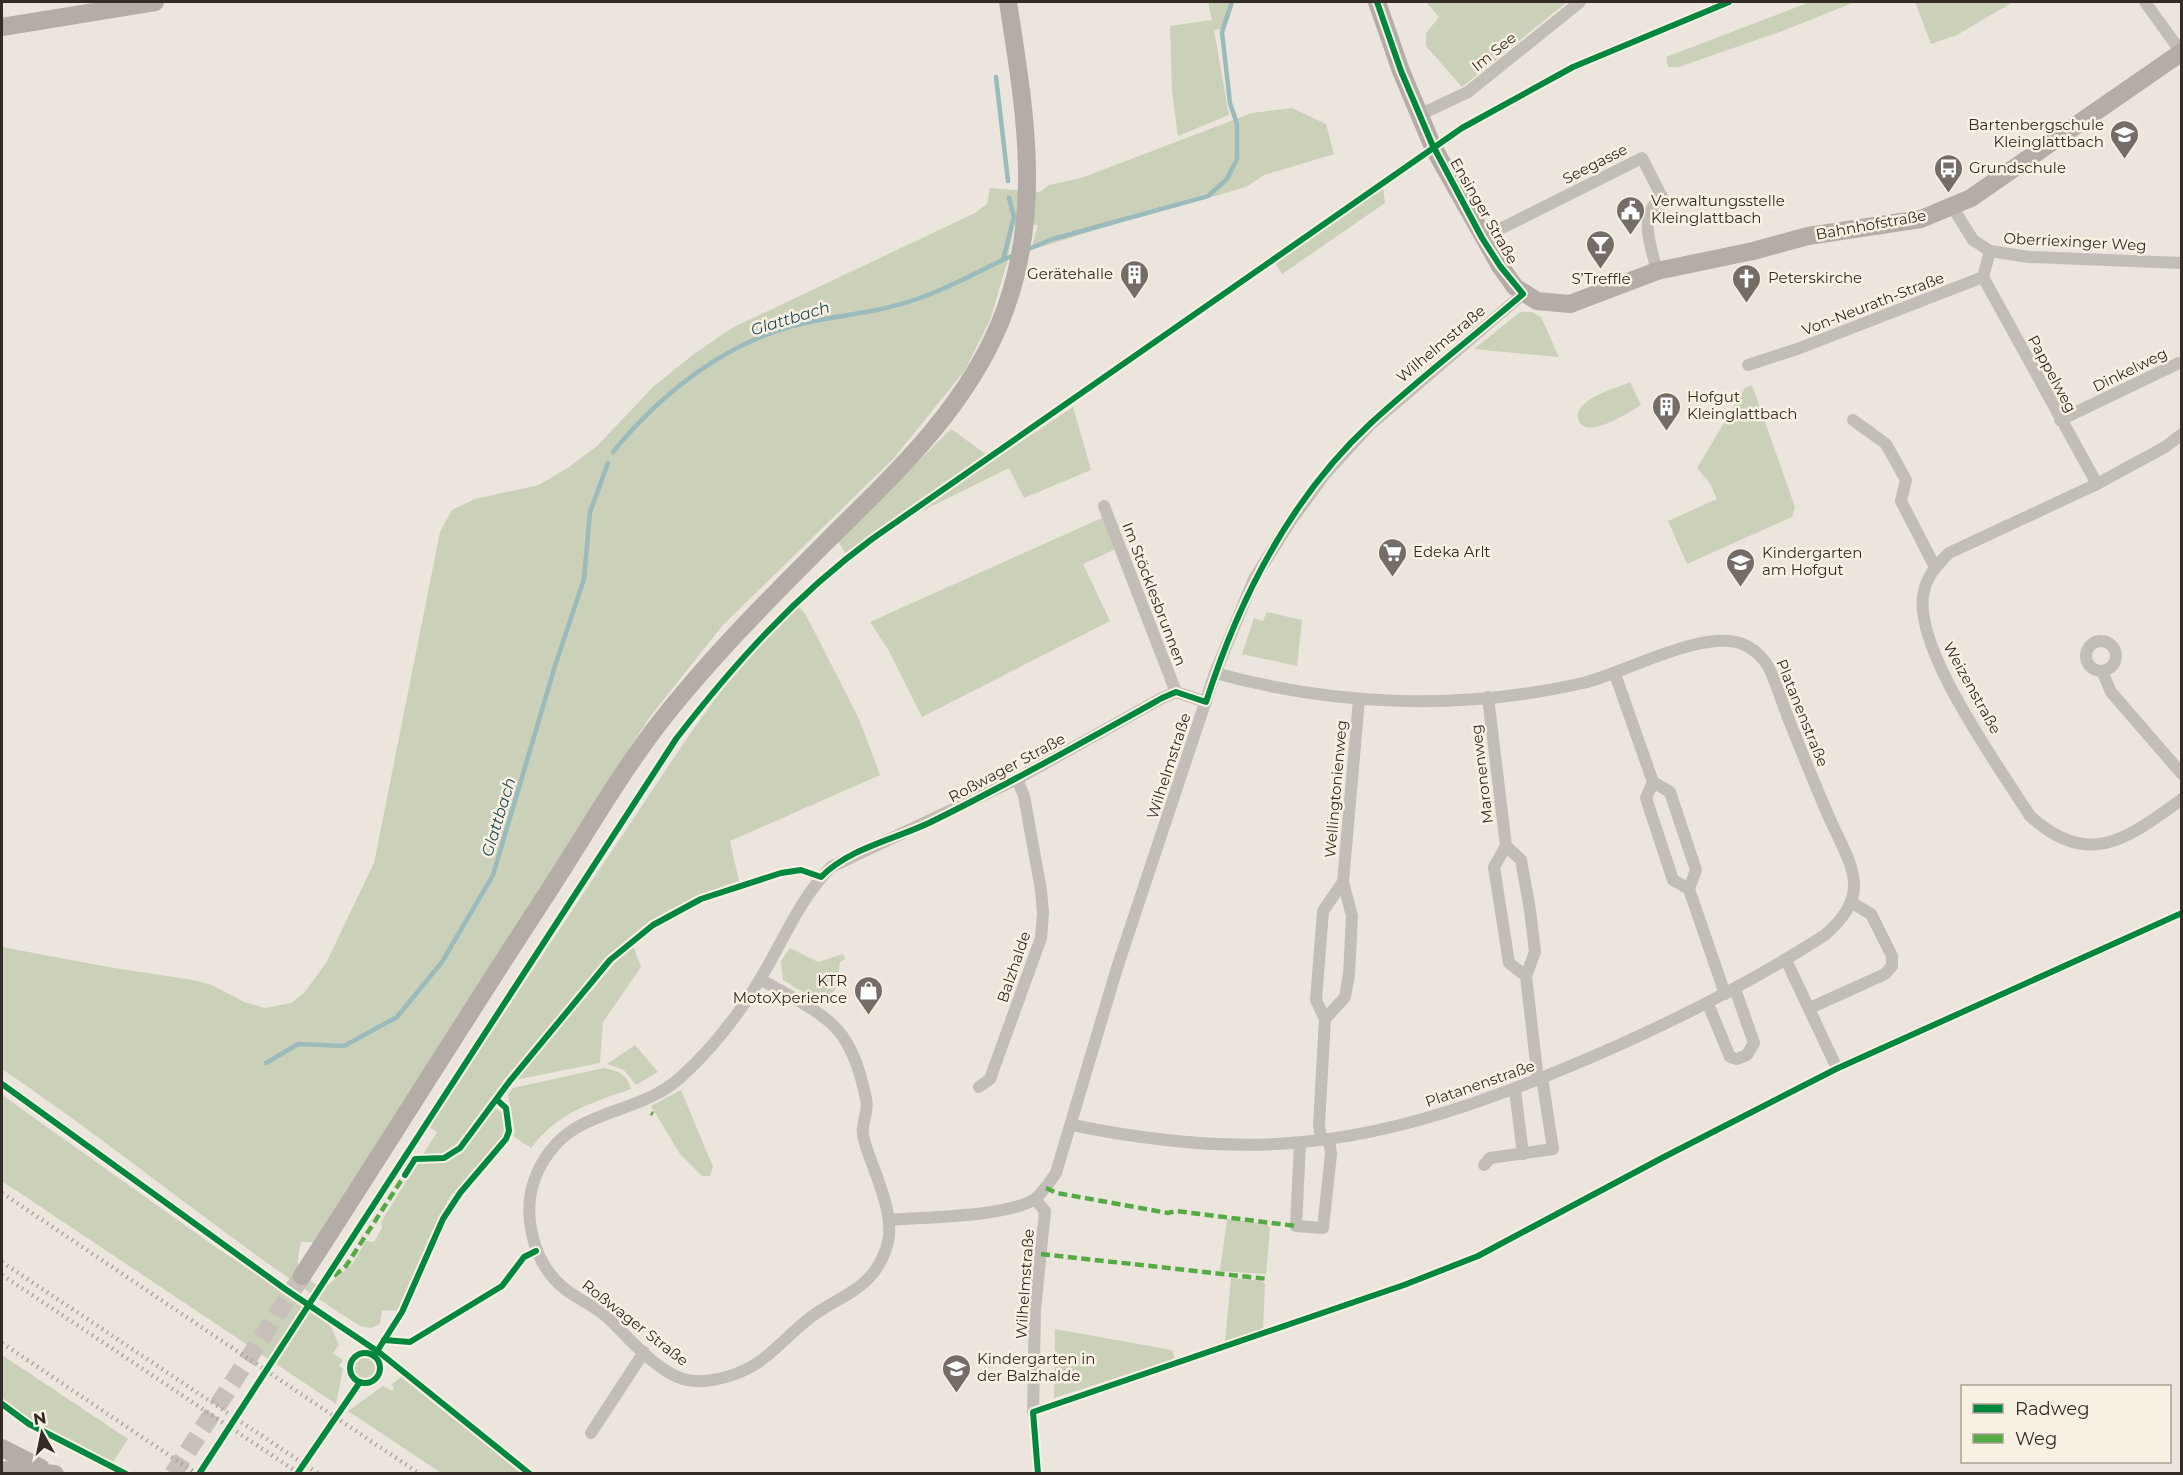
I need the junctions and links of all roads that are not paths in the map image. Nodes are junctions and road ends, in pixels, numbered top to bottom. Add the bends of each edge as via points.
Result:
1 (155, 2) edge
2 (1008, 2) edge
3 (1377, 2) edge
4 (1580, 2) edge
5 (2145, 2) edge
6 (2, 27) edge
7 (2181, 52) edge
8 (1419, 115) junction
9 (1953, 207) junction
10 (1482, 238) junction
11 (1990, 251) junction
12 (2181, 262) edge
13 (1657, 271) junction
14 (1983, 277) junction
15 (1523, 294) junction
16 (2179, 363) dead end
17 (1748, 365) dead end
18 (1853, 420) dead end
19 (2060, 420) junction
20 (2181, 434) edge
21 (2097, 484) junction
22 (1104, 506) dead end
23 (1935, 567) junction
24 (2102, 671) dead end
25 (1215, 673) junction
26 (1615, 674) junction
27 (1176, 692) junction
28 (1488, 697) junction
29 (1359, 699) junction
30 (1206, 702) junction
31 (2181, 774) edge
32 (1017, 779) junction
33 (1653, 782) junction
34 (2181, 799) edge
35 (1506, 846) junction
36 (1343, 882) junction
37 (1689, 890) junction
38 (1852, 903) junction
39 (1786, 960) junction
40 (1526, 976) junction
41 (760, 979) junction
42 (1730, 992) junction
43 (1708, 1004) junction
44 (1810, 1008) junction
45 (1325, 1020) junction
46 (1834, 1064) dead end
47 (1540, 1079) junction
48 (979, 1088) dead end
49 (1515, 1090) junction
50 (1072, 1125) junction
51 (1325, 1139) junction
52 (1300, 1143) junction
53 (1522, 1155) junction
54 (1484, 1165) dead end
55 (1035, 1199) junction
56 (889, 1220) junction
57 (302, 1276) tunnel mouth
58 (644, 1352) junction
59 (1033, 1412) dead end
60 (591, 1433) dead end
61 (2, 1448) edge
62 (2, 1470) edge
63 (52, 1472) edge

1 - 6 main road
2 - 57 main road via 1028,158 1028,204 1021,253 999,326 960,398 930,437 749,619 656,728
3 - 8 main road, Ensinger Straße
4 - 8 street, Im See via 1468,92
5 - 7 street
7 - 9 main road, Bahnhofstraße via 1979,193
8 - 10 main road, Ensinger Straße
9 - 11 street, Oberriexinger Weg via 1973,240
9 - 13 main road, Bahnhofstraße via 1921,219 1808,236
10 - 13 street, Seegasse via 1642,158 1662,197 1654,203 1647,219
10 - 15 main road, Ensinger Straße
11 - 12 street, Oberriexinger Weg via 2029,257
11 - 14 street
13 - 15 main road, Bahnhofstraße via 1570,304 1547,304
14 - 17 street, Von-Neurath-Straße
14 - 19 street, Pappelweg
15 - 25 street, Wilhelmstraße via 1370,424 1325,474 1254,579
16 - 19 street, Dinkelweg
18 - 23 street via 1886,444 1906,480 1901,501
19 - 21 street, Pappelweg
20 - 21 street, Weizenstraße
21 - 23 street, Weizenstraße via 1949,553
22 - 27 street, Im Stöcklesbrunnen
23 - 34 street, Weizenstraße via 1923,592 1925,633 1938,663 2030,816 2069,842 2100,845 2128,836
24 - 31 street via 2111,692
25 - 29 street, Platanenstraße via 1297,692
25 - 30 street, Wilhelmstraße
26 - 28 street, Platanenstraße via 1552,689
26 - 33 street
26 - 38 street, Platanenstraße via 1707,641 1737,642 1756,652 1769,669 1856,880
27 - 30 street
27 - 32 street, Roßwager Straße
28 - 29 street, Platanenstraße via 1416,702
28 - 35 street, Maronenweg
29 - 36 street, Wellingtonienweg
30 - 50 street, Wilhelmstraße via 1117,968
32 - 41 street, Roßwager Straße via 831,867 811,892
32 - 48 street, Balzhalde via 1024,796 1041,890 1041,938 990,1079
33 - 37 street via 1646,798 1672,880
33 - 37 street via 1671,792 1685,833 1696,870
35 - 40 street, Maronenweg via 1521,860 1530,910 1535,952
35 - 40 street, Maronenweg via 1494,867 1497,888 1509,963
36 - 45 street, Wellingtonienweg via 1323,911 1316,1000
36 - 45 street, Wellingtonienweg via 1352,916 1349,974 1345,997
37 - 42 street
38 - 39 street, Platanenstraße via 1840,923
38 - 44 street via 1871,914 1892,956 1892,966 1885,974
39 - 42 street, Platanenstraße
39 - 44 street
40 - 47 street, Maronenweg
41 - 56 street, Roßwager Straße via 823,1016 848,1042 867,1102 860,1129
41 - 58 street, Roßwager Straße via 718,1040 677,1080 644,1101 572,1128 547,1155 537,1174 530,1216 536,1251 563,1287 602,1312
42 - 43 street, Platanenstraße
42 - 43 street via 1754,1043 1748,1055 1730,1057
43 - 47 street, Platanenstraße
44 - 46 street
45 - 51 street, Wellingtonienweg via 1319,1124
47 - 49 street, Platanenstraße
47 - 53 street, Maronenweg via 1553,1149
49 - 51 street, Platanenstraße via 1413,1123
49 - 53 street
50 - 52 street, Platanenstraße via 1179,1142
50 - 55 street, Wilhelmstraße via 1056,1173
51 - 52 street, Platanenstraße
51 - 52 street, Wellingtonienweg via 1331,1154 1323,1228 1296,1226
53 - 54 street, Maronenweg via 1490,1158
55 - 56 street, Wilhelmstraße via 1004,1210
55 - 59 street, Wilhelmstraße via 1045,1211 1035,1310
56 - 58 street, Roßwager Straße via 886,1249 865,1284 809,1319 768,1358 744,1373 708,1382 683,1379
58 - 60 street
61 - 63 main road
62 - 63 main road

